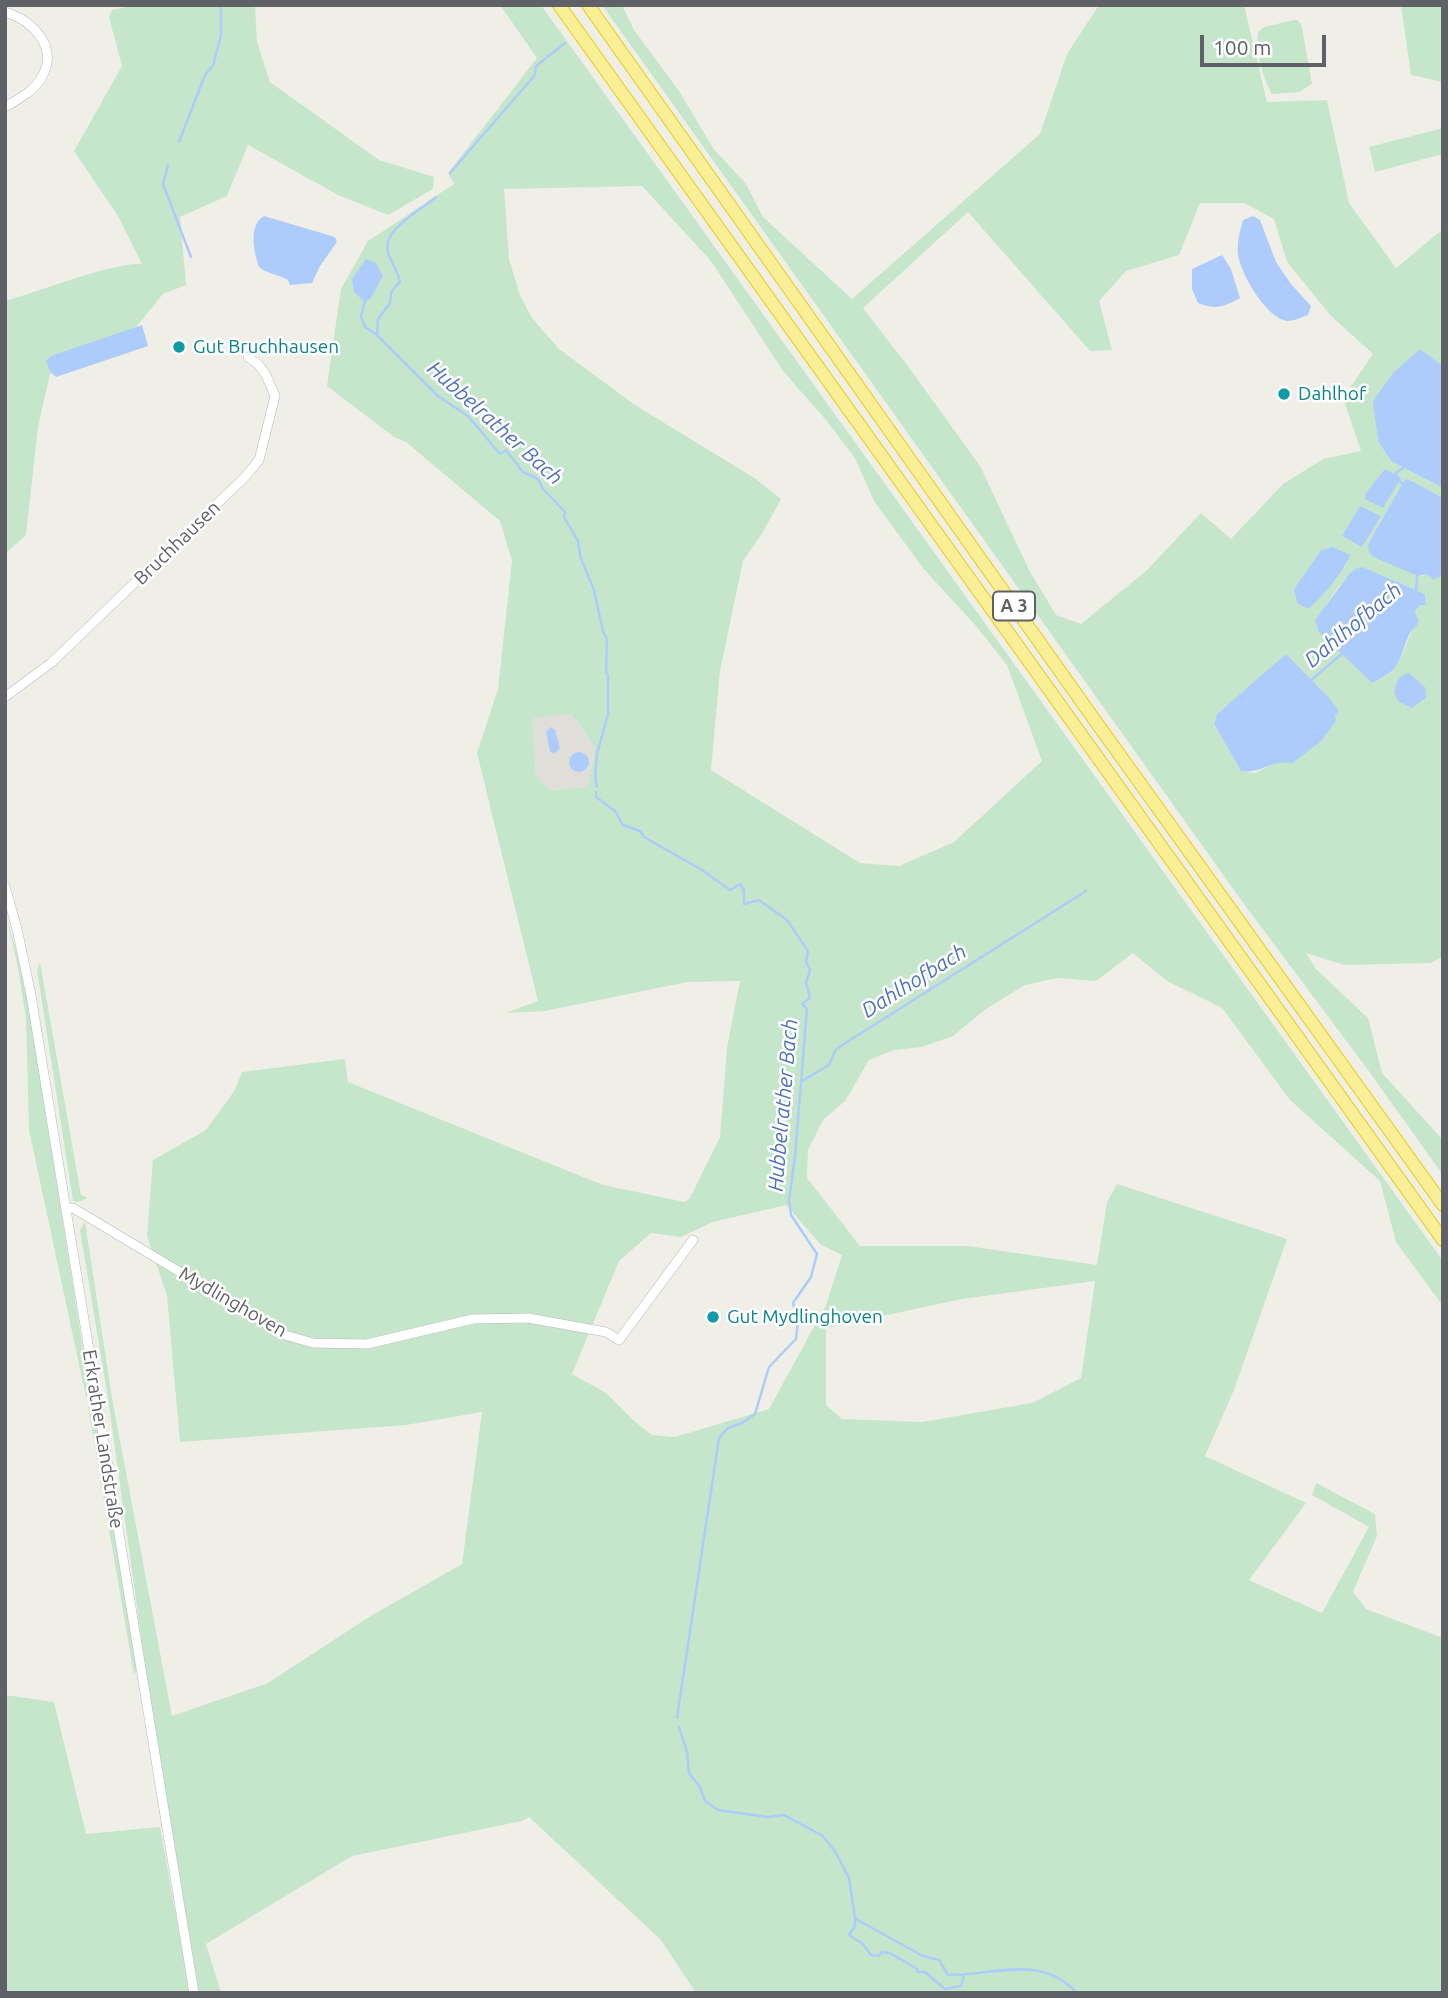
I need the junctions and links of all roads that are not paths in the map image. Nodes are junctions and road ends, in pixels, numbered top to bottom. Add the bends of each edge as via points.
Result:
1 (559, 5) edge
2 (588, 5) edge
3 (5, 12) edge
4 (5, 107) edge
5 (248, 357) dead end
6 (5, 697) edge
7 (5, 886) edge
8 (1443, 1205) edge
9 (67, 1209) junction
10 (693, 1240) dead end
11 (1443, 1240) edge
12 (194, 1993) edge

1 - 11 highway, A 3
2 - 8 highway, A 3
3 - 4 street via 35,28 46,55 40,80
5 - 6 street, Bruchhausen via 266,375 275,396 259,460 51,663
7 - 9 street, Erkrather Landstraße via 31,995
9 - 10 street, Mydlinghoven via 73,1208 285,1335 313,1343 367,1344 473,1319 501,1318 528,1318 606,1332 619,1340
9 - 12 street, Erkrather Landstraße

